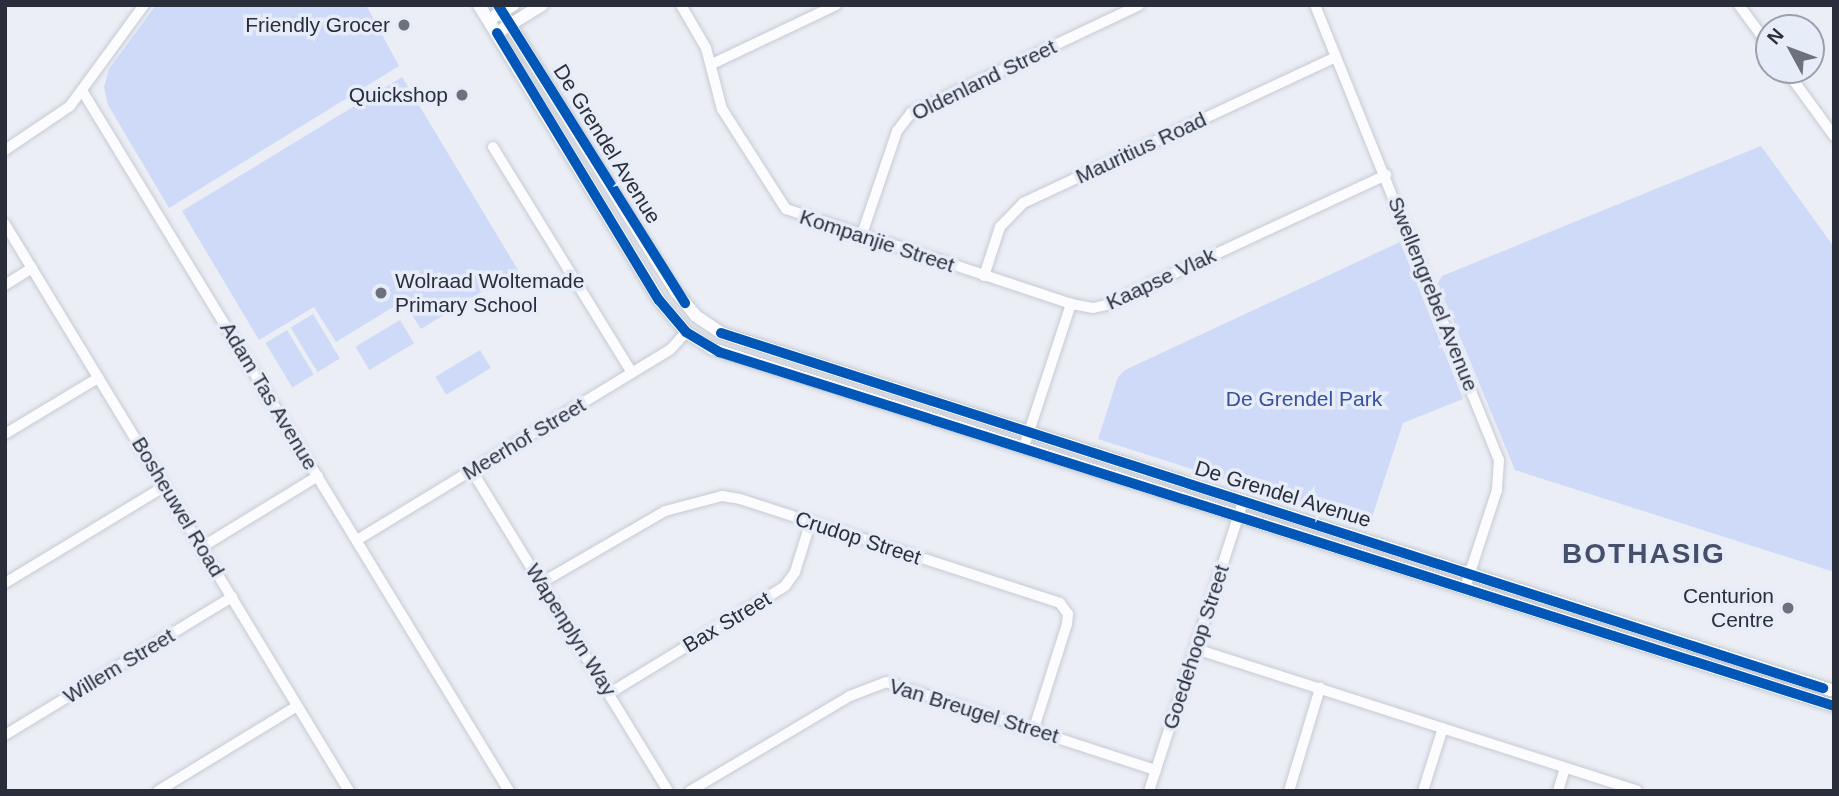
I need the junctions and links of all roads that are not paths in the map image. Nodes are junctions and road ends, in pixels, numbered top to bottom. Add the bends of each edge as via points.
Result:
1 (144, 5) edge
2 (479, 5) edge
3 (542, 5) edge
4 (681, 5) edge
5 (836, 5) edge
6 (1139, 5) edge
7 (1315, 5) edge
8 (1739, 5) edge
9 (505, 7) edge
10 (489, 20) junction
11 (510, 25) junction
12 (1755, 27) edge
13 (497, 33) junction
14 (1336, 57) junction
15 (712, 64) junction
16 (1796, 84) edge
17 (83, 92) junction
18 (1834, 136) edge
19 (493, 147) dead end
20 (5, 150) edge
21 (1386, 175) junction
22 (5, 224) edge
23 (861, 237) junction
24 (32, 268) junction
25 (984, 276) junction
26 (5, 285) edge
27 (684, 303) junction
28 (1071, 304) junction
29 (686, 332) junction
30 (721, 333) junction
31 (632, 373) junction
32 (99, 378) junction
33 (1028, 433) junction
34 (5, 434) edge
35 (1024, 447) junction
36 (472, 471) junction
37 (318, 476) junction
38 (165, 486) junction
39 (1243, 502) junction
40 (1239, 516) junction
41 (810, 524) junction
42 (357, 540) junction
43 (202, 547) junction
44 (1471, 571) junction
45 (5, 583) edge
46 (541, 583) junction
47 (1465, 588) junction
48 (232, 597) junction
49 (1196, 649) junction
50 (1321, 688) junction
51 (1834, 691) edge
52 (610, 693) junction
53 (297, 706) junction
54 (1834, 706) edge
55 (1034, 728) junction
56 (1443, 729) junction
57 (5, 734) edge
58 (1565, 768) junction
59 (1156, 770) junction
60 (158, 791) edge
61 (349, 791) edge
62 (509, 791) edge
63 (668, 791) edge
64 (690, 791) edge
65 (1149, 791) edge
66 (1289, 791) edge
67 (1423, 791) edge
68 (1558, 791) edge
69 (1637, 791) edge

1 - 17 street
2 - 10 street, De Grendel Avenue
3 - 11 street
4 - 15 street, Kompanjie Street
5 - 15 street
6 - 23 street, Oldenland Street via 911,113 897,131
7 - 14 street, Swellengrebel Avenue
8 - 12 street
9 - 10 street
9 - 11 street, De Grendel Avenue
10 - 13 street, De Grendel Avenue
11 - 13 street
11 - 27 street, De Grendel Avenue
13 - 29 street, De Grendel Avenue via 659,300
14 - 21 street, Swellengrebel Avenue
14 - 25 street, Mauritius Road via 1023,203 1000,227
15 - 23 street, Kompanjie Street via 719,104 777,200 792,213
16 - 18 street
17 - 20 street via 46,125
17 - 37 street, Adam Tas Avenue
19 - 31 street
21 - 28 street, Kaapse Vlak via 1106,305
21 - 44 street, Swellengrebel Avenue via 1499,460 1497,490
22 - 24 street, Bosheuwel Road
23 - 25 street, Kompanjie Street
24 - 26 street
24 - 32 street, Bosheuwel Road
25 - 28 street, Kompanjie Street
27 - 29 street
27 - 30 street, De Grendel Avenue
28 - 33 street
29 - 30 street via 701,328
29 - 31 street, Meerhof Street via 670,350
29 - 35 street, De Grendel Avenue via 719,352 755,365
30 - 33 street, De Grendel Avenue
31 - 36 street, Meerhof Street
32 - 34 street
32 - 38 street, Bosheuwel Road
33 - 35 street
33 - 39 street, De Grendel Avenue
35 - 40 street, De Grendel Avenue
36 - 42 street, Meerhof Street
36 - 46 street, Wapenplyn Way
37 - 42 street, Adam Tas Avenue
37 - 43 street
38 - 43 street, Bosheuwel Road
38 - 45 street
39 - 40 street, Goedehoop Street
39 - 44 street, De Grendel Avenue
40 - 47 street, De Grendel Avenue
40 - 49 street, Goedehoop Street
41 - 46 street, Crudop Street via 732,497 705,499 654,516
41 - 52 street, Bax Street via 795,572 785,586
41 - 55 street, Crudop Street via 1060,603 1067,610 1067,624
42 - 62 street, Adam Tas Avenue
43 - 48 street, Bosheuwel Road
44 - 47 street, Swellengrebel Avenue
44 - 51 street, De Grendel Avenue
46 - 52 street, Wapenplyn Way
47 - 54 street, De Grendel Avenue
48 - 53 street, Bosheuwel Road
48 - 57 street, Willem Street
49 - 50 street
49 - 59 street, Goedehoop Street
50 - 56 street
50 - 66 street
52 - 63 street, Wapenplyn Way
53 - 60 street
53 - 61 street, Bosheuwel Road
55 - 59 street, Van Breugel Street
55 - 64 street, Van Breugel Street via 893,683 878,683
56 - 58 street
56 - 67 street
58 - 68 street
58 - 69 street
59 - 65 street, Goedehoop Street

